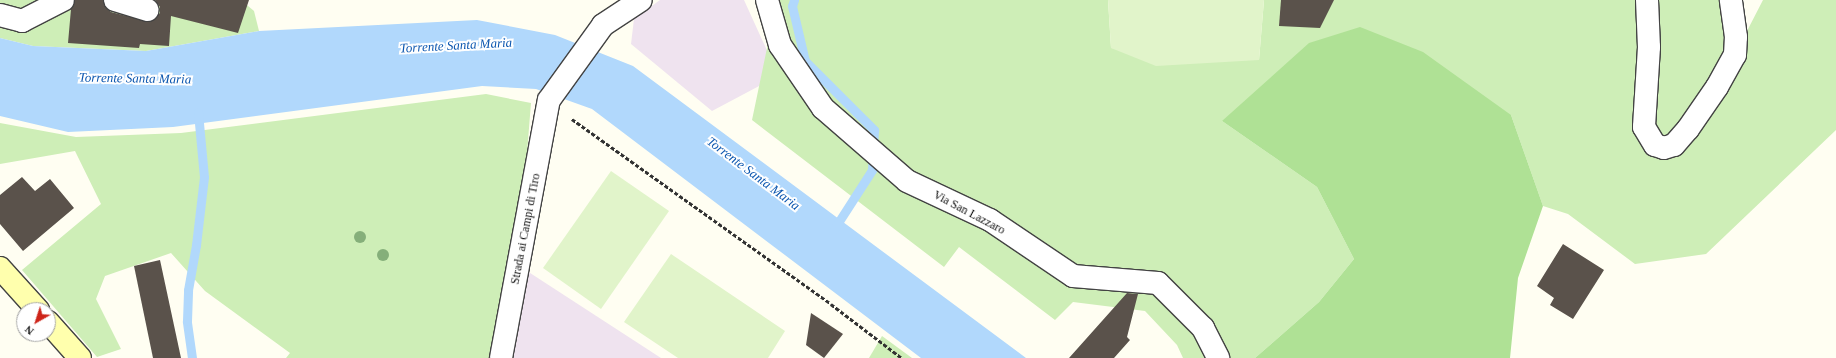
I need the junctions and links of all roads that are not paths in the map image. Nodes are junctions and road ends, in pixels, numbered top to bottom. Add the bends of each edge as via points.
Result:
1 (63, 0) edge
2 (115, 0) edge
3 (641, 0) edge
4 (767, 0) edge
5 (1647, 0) edge
6 (1731, 0) edge
7 (148, 10) dead end
8 (0, 15) edge
9 (0, 268) edge
10 (31, 302) edge
11 (56, 331) edge
12 (80, 358) edge
13 (501, 358) edge
14 (1218, 358) edge

1 - 8 street via 22,21
2 - 7 street
3 - 13 street, Strada ai Campi di Tiro via 603,25 547,105 539,162
4 - 14 street, Via San Lazzaro via 780,45 823,108 907,181 990,220 1073,276 1158,283 1203,328
5 - 6 street via 1649,47 1644,127 1655,145 1664,148 1674,144 1688,129 1735,55 1736,37
9 - 10 street
11 - 12 street

